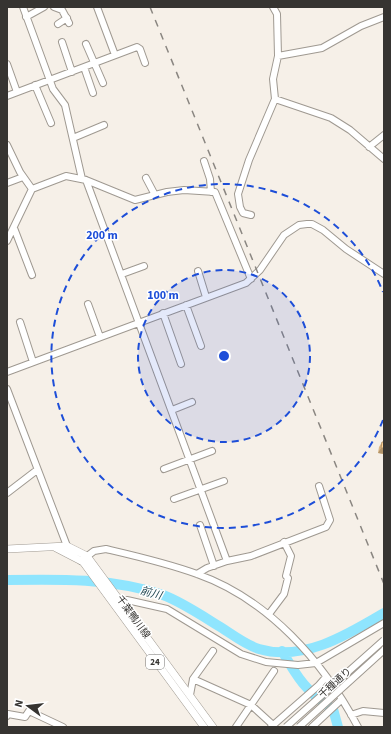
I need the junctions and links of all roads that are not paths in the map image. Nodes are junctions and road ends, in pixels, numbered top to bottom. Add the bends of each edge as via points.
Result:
1 (23, 7) edge
2 (44, 7) edge
3 (54, 7) edge
4 (97, 7) edge
5 (273, 7) edge
6 (26, 17) junction
7 (384, 18) edge
8 (58, 24) dead end
9 (62, 42) dead end
10 (86, 44) dead end
11 (115, 55) junction
12 (278, 56) junction
13 (95, 63) junction
14 (145, 63) dead end
15 (7, 64) edge
16 (84, 67) junction
17 (72, 72) junction
18 (49, 80) junction
19 (103, 83) dead end
20 (35, 85) junction
21 (17, 92) junction
22 (93, 93) dead end
23 (7, 96) edge
24 (275, 99) junction
25 (51, 123) dead end
26 (104, 125) dead end
27 (384, 135) edge
28 (73, 138) junction
29 (7, 145) edge
30 (370, 147) junction
31 (384, 159) edge
32 (204, 161) dead end
33 (23, 176) junction
34 (146, 178) dead end
35 (84, 179) junction
36 (7, 183) edge
37 (32, 189) junction
38 (211, 192) junction
39 (155, 195) junction
40 (251, 216) dead end
41 (14, 228) junction
42 (7, 241) edge
43 (144, 266) dead end
44 (198, 271) dead end
45 (122, 274) junction
46 (384, 274) edge
47 (32, 275) dead end
48 (252, 279) junction
49 (206, 297) junction
50 (88, 304) dead end
51 (186, 305) junction
52 (163, 313) junction
53 (20, 322) dead end
54 (140, 322) junction
55 (100, 337) junction
56 (201, 346) dead end
57 (33, 362) junction
58 (181, 364) dead end
59 (7, 372) edge
60 (7, 389) edge
61 (192, 402) dead end
62 (172, 410) junction
63 (212, 451) dead end
64 (190, 459) junction
65 (164, 468) dead end
66 (37, 470) junction
67 (224, 481) dead end
68 (319, 486) dead end
69 (201, 489) junction
70 (7, 493) edge
71 (174, 499) dead end
72 (200, 525) dead end
73 (284, 542) junction
74 (67, 546) junction
75 (55, 548) junction
76 (7, 549) edge
77 (84, 558) junction
78 (227, 561) junction
79 (214, 566) junction
80 (197, 574) junction
81 (121, 600) junction
82 (269, 614) junction
83 (384, 622) edge
84 (384, 640) edge
85 (384, 650) edge
86 (213, 651) dead end
87 (316, 663) junction
88 (274, 671) dead end
89 (326, 677) junction
90 (193, 679) junction
91 (190, 695) junction
92 (341, 700) junction
93 (251, 705) junction
94 (384, 713) edge
95 (352, 715) junction
96 (7, 716) edge
97 (55, 725) edge
98 (272, 726) edge
99 (63, 727) edge
100 (204, 727) edge
101 (213, 727) edge
102 (236, 727) edge
103 (286, 727) edge
104 (299, 727) edge
105 (312, 727) edge
106 (358, 727) edge

1 - 6 street
2 - 6 street
3 - 8 street via 62,10 68,20
4 - 11 street
5 - 12 street via 277,14
6 - 18 street
7 - 12 street via 361,26 322,48
9 - 17 street
10 - 13 street
11 - 13 street
11 - 14 street via 137,47
12 - 24 street via 273,78
13 - 16 street
13 - 19 street
15 - 21 street
16 - 17 street
16 - 22 street
17 - 18 street
18 - 20 street
18 - 28 street via 65,105
20 - 21 street
20 - 25 street
21 - 23 street
24 - 30 street via 331,118
24 - 40 street via 249,160 238,194 243,213
26 - 28 street
27 - 30 street
28 - 35 street
29 - 33 street
30 - 31 street
32 - 38 street
33 - 36 street
33 - 37 street
34 - 39 street
35 - 37 street via 66,176
35 - 39 street via 135,200
35 - 45 street
37 - 41 street
38 - 39 street via 184,190
38 - 48 street via 215,192
41 - 42 street
41 - 47 street
43 - 45 street
44 - 49 street
45 - 54 street
46 - 48 street via 323,230 307,224 299,225 284,235
48 - 49 street
49 - 51 street
50 - 55 street
51 - 52 street
51 - 56 street
52 - 54 street
52 - 58 street
53 - 57 street
54 - 55 street
54 - 62 street
55 - 57 street
57 - 59 street
60 - 66 street
61 - 62 street
62 - 64 street
63 - 64 street
64 - 65 street
64 - 69 street
66 - 70 street
66 - 74 street
67 - 69 street
68 - 73 street via 327,508 329,524
69 - 71 street
69 - 78 street
72 - 79 street
73 - 78 street via 251,556
73 - 82 street via 291,556 286,576 288,578 284,594
74 - 75 main road, 千葉鴨川線 / 24
74 - 77 main road, 千葉鴨川線 / 24
75 - 76 main road, 千葉鴨川線 / 24
75 - 77 main road, 千葉鴨川線 / 24
77 - 80 street via 97,550 106,549
77 - 81 main road, 千葉鴨川線 / 24 via 99,570
77 - 100 main road, 千葉鴨川線 / 24 via 107,595
78 - 79 street
79 - 80 street
80 - 82 street via 230,590
81 - 87 street via 167,610 242,654 266,662 298,665
81 - 91 main road, 千葉鴨川線 / 24
82 - 87 street
83 - 87 street
84 - 103 street, 千種通り, bridge
85 - 104 street, 千種通り, bridge
86 - 90 street
87 - 89 street
88 - 93 street
89 - 92 street
89 - 98 street
90 - 91 street
90 - 93 street
91 - 101 main road, 千葉鴨川線 / 24
92 - 95 street
92 - 105 street
93 - 98 street
93 - 102 street
94 - 95 street via 363,711
95 - 106 street
96 - 97 street via 8,714 25,717 29,711
97 - 99 street

